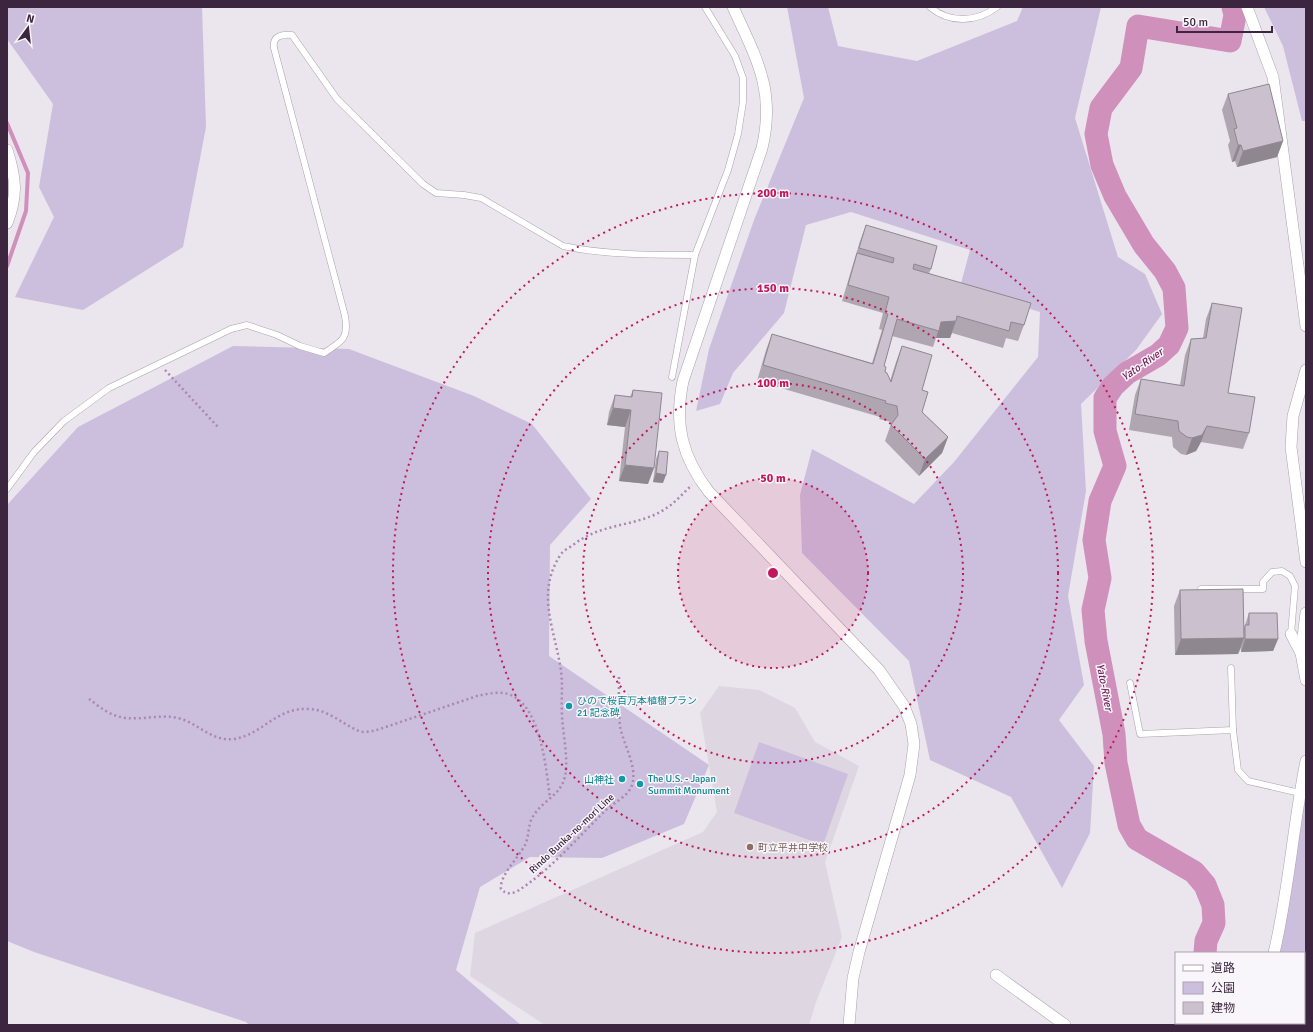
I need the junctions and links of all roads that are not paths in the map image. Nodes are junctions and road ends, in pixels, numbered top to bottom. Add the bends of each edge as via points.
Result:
1 (705, 7) edge
2 (733, 7) edge
3 (930, 7) edge
4 (997, 7) edge
5 (1247, 7) edge
6 (7, 150) edge
7 (7, 223) edge
8 (695, 255) junction
9 (1306, 326) edge
10 (1306, 370) edge
11 (672, 377) dead end
12 (7, 489) edge
13 (1306, 562) edge
14 (1201, 589) edge
15 (1306, 613) edge
16 (1291, 634) joint
17 (1301, 653) junction
18 (1231, 668) dead end
19 (1306, 680) edge
20 (1130, 683) dead end
21 (1233, 730) junction
22 (1306, 761) edge
23 (1300, 793) junction
24 (1274, 952) edge
25 (996, 975) dead end
26 (848, 1025) edge
27 (1064, 1025) edge

1 - 8 lane via 735,56 743,78 743,102 738,134 728,170
2 - 26 street via 764,79 767,100 766,130 684,381 680,429 688,460 699,478 879,670 904,706 911,724 914,744 910,775 859,952 853,978
3 - 4 lane via 943,15 967,20 990,13
5 - 9 street via 1273,77
6 - 7 street via 14,174 14,205
8 - 11 lane
8 - 12 lane via 648,254 563,246 481,198 436,193 423,184 337,99 292,35 283,34 273,43 345,316 347,328 344,339 324,353 247,325 231,329 109,388 64,421 34,452
10 - 13 street via 1293,416 1291,447
14 - 16 lane via 1263,589 1263,582 1272,572 1282,571 1290,576 1295,586
15 - 17 street
16 - 17 street
17 - 19 street
18 - 21 lane
20 - 21 lane via 1140,734
21 - 23 lane via 1238,770 1248,781
22 - 23 street
23 - 24 street
25 - 27 street

